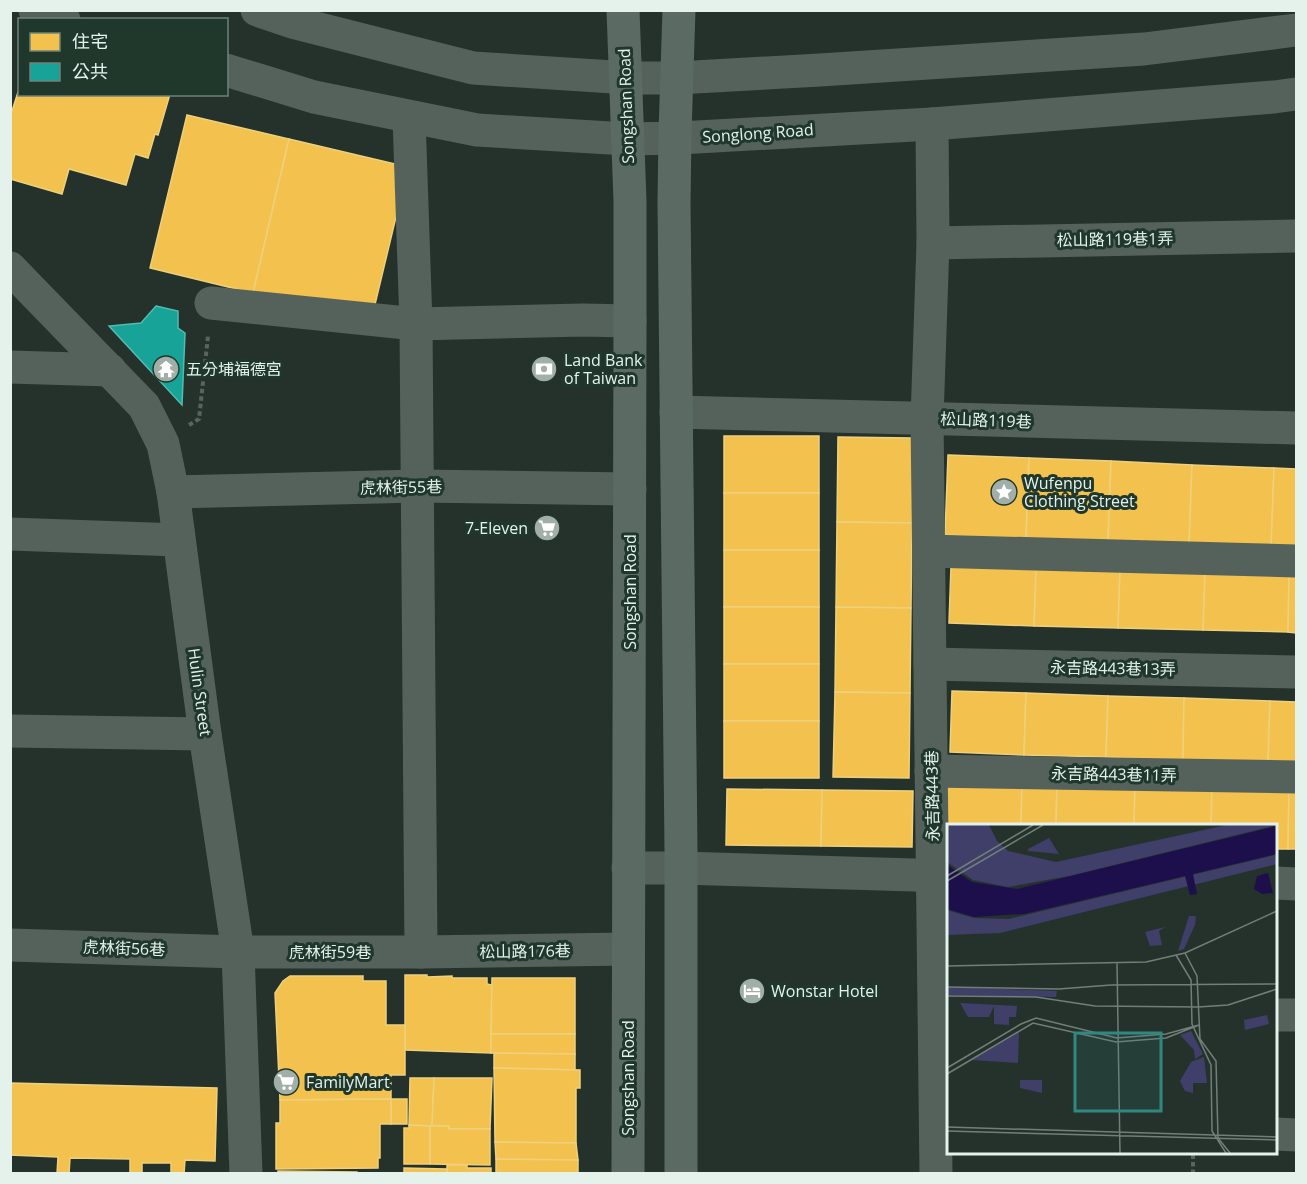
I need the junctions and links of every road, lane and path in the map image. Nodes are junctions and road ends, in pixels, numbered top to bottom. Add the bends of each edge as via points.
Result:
1 (35, 10) edge
2 (257, 10) edge
3 (623, 10) edge
4 (679, 10) edge
5 (58, 18) edge
6 (1296, 30) edge
7 (228, 71) edge
8 (625, 78) junction
9 (677, 78) junction
10 (1296, 94) edge
11 (409, 117) junction
12 (932, 124) junction
13 (675, 138) junction
14 (627, 139) junction
15 (1296, 236) edge
16 (933, 243) junction
17 (10, 268) edge
18 (211, 303) joint
19 (630, 321) junction
20 (416, 324) junction
21 (10, 367) edge
22 (110, 370) junction
23 (676, 412) junction
24 (927, 419) junction
25 (1296, 429) edge
26 (164, 444) junction
27 (418, 486) junction
28 (630, 489) junction
29 (173, 492) junction
30 (10, 534) edge
31 (179, 540) junction
32 (929, 551) junction
33 (1296, 561) edge
34 (930, 664) junction
35 (1296, 672) edge
36 (10, 731) edge
37 (206, 734) junction
38 (931, 771) junction
39 (1296, 777) edge
40 (628, 868) junction
41 (681, 868) junction
42 (940, 876) edge
43 (1277, 883) edge
44 (1296, 884) edge
45 (10, 945) edge
46 (628, 949) junction
47 (238, 952) junction
48 (422, 952) junction
49 (941, 1004) edge
50 (1277, 1015) edge
51 (1296, 1015) edge
52 (942, 1128) edge
53 (1277, 1134) edge
54 (1296, 1135) edge
55 (1193, 1154) edge
56 (246, 1173) edge
57 (628, 1173) edge
58 (681, 1173) edge
59 (936, 1173) edge
60 (1192, 1173) edge

1 - 5 street
2 - 8 street via 473,68
3 - 8 main road, Songshan Road
4 - 9 main road
6 - 9 street via 1144,49
7 - 11 street, Songlong Road via 314,97
8 - 9 street
8 - 14 main road, Songshan Road
9 - 13 main road
10 - 12 street, Songlong Road
11 - 14 street, Songlong Road via 477,130
11 - 20 street
12 - 13 street, Songlong Road
12 - 16 street
13 - 14 street, Songlong Road
13 - 23 main road
14 - 19 main road, Songshan Road
15 - 16 street, 松山路119巷1弄
16 - 24 street
17 - 22 street, Hulin Street
18 - 20 street
18 - 26 path via 199,419
19 - 20 street
19 - 28 main road, Songshan Road
20 - 27 street
21 - 22 street
22 - 26 street, Hulin Street via 144,406
23 - 24 street, 松山路119巷
23 - 41 main road
24 - 25 street, 松山路119巷
24 - 32 street, 永吉路443巷
26 - 29 street, Hulin Street
27 - 28 street, 虎林街55巷
27 - 29 street, 虎林街55巷
27 - 48 street
28 - 40 main road, Songshan Road
29 - 31 street, Hulin Street
30 - 31 street
31 - 37 street, Hulin Street
32 - 33 street
32 - 34 street, 永吉路443巷
34 - 35 street, 永吉路443巷13弄
34 - 38 street, 永吉路443巷
36 - 37 street
37 - 47 street, Hulin Street
38 - 39 street, 永吉路443巷11弄
38 - 42 street, 永吉路443巷
40 - 41 street
40 - 46 main road, Songshan Road
41 - 42 street
41 - 58 main road
42 - 49 street, 永吉路443巷
43 - 44 street
45 - 47 street, 虎林街56巷
46 - 48 street, 松山路176巷
46 - 57 main road, Songshan Road
47 - 48 street, 虎林街59巷
47 - 56 street, Hulin Street
49 - 52 street, 永吉路443巷
50 - 51 street
52 - 59 street, 永吉路443巷
53 - 54 street
55 - 60 path

